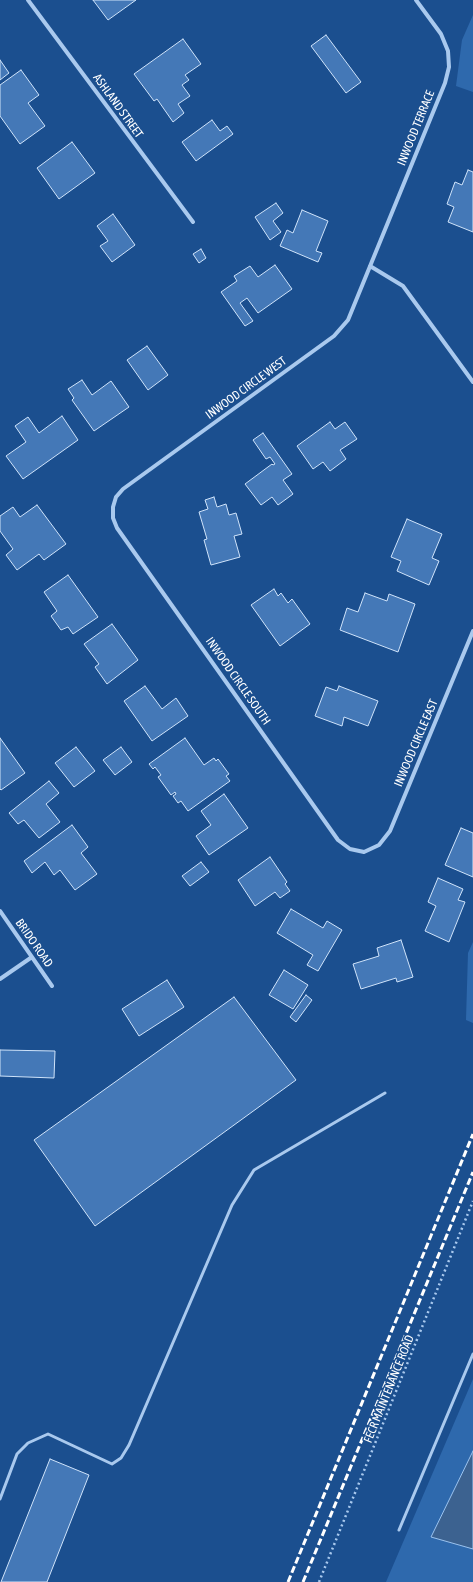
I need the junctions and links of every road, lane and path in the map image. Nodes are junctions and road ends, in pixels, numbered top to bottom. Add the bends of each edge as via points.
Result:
1 (28, 0) edge
2 (416, 0) edge
3 (192, 222) dead end
4 (370, 266) junction
5 (473, 382) edge
6 (113, 507) joint
7 (473, 631) edge
8 (364, 852) joint
9 (0, 911) edge
10 (32, 957) junction
11 (0, 979) edge
12 (52, 986) dead end
13 (385, 1093) dead end
14 (473, 1201) edge
15 (473, 1354) edge
16 (0, 1499) edge
17 (399, 1530) dead end
18 (319, 1582) edge

1 - 3 street, ASHLAND STREET
2 - 4 street, INWOOD TERRACE via 441,34 448,51 449,67 445,83
4 - 5 street via 403,286
4 - 6 street, INWOOD CIRCLE WEST via 348,320 334,336 123,489 116,497
6 - 8 street, INWOOD CIRCLE SOUTH via 113,518 117,528 338,840 350,848
7 - 8 street, INWOOD CIRCLE EAST via 390,831 379,844
9 - 10 street, BRIDO ROAD
10 - 11 street
10 - 12 street, BRIDO ROAD
13 - 16 lane via 254,1170 232,1204 129,1446 121,1458 112,1464 48,1434 28,1443 17,1454
14 - 18 path, FECR MAINTENANCE ROAD
15 - 17 lane

